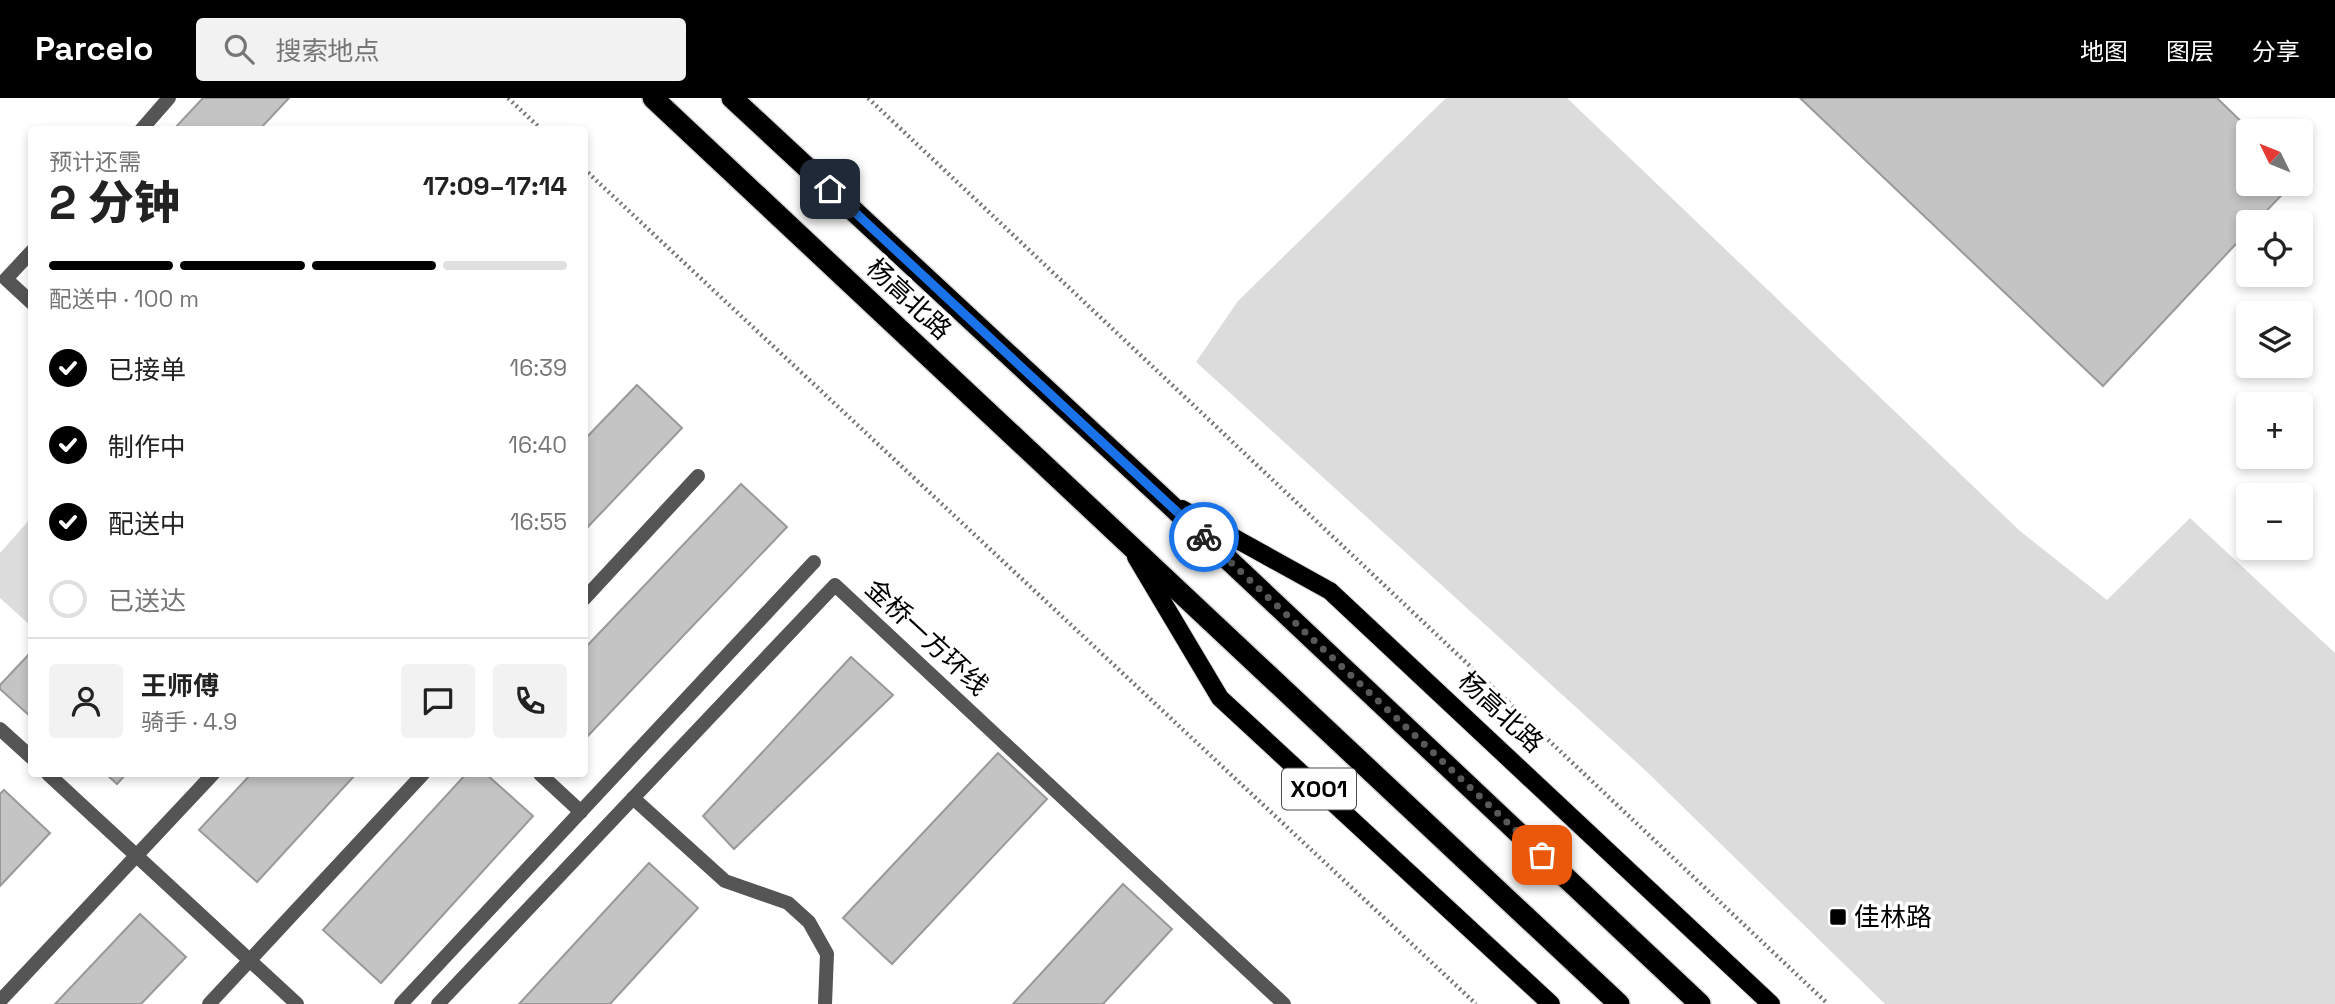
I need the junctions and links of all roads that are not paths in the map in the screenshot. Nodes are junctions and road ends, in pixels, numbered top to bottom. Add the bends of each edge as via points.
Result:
1 (169, 98) edge
2 (653, 98) edge
3 (732, 98) edge
4 (144, 126) edge
5 (28, 255) edge
6 (28, 299) edge
7 (698, 476) dead end
8 (1164, 500) junction
9 (1127, 541) junction
10 (814, 562) dead end
11 (588, 595) edge
12 (0, 729) edge
13 (28, 754) edge
14 (51, 777) edge
15 (210, 777) edge
16 (420, 777) edge
17 (543, 777) edge
18 (633, 798) junction
19 (581, 811) junction
20 (136, 855) junction
21 (250, 960) junction
22 (0, 1001) edge
23 (209, 1004) edge
24 (297, 1004) edge
25 (401, 1004) edge
26 (438, 1004) edge
27 (825, 1004) edge
28 (1284, 1004) edge
29 (1551, 1004) edge
30 (1619, 1004) edge
31 (1700, 1004) edge
32 (1771, 1004) edge

1 - 4 lane
2 - 9 highway, 杨高北路 / X001
3 - 8 highway, 杨高北路
5 - 6 lane via 6,279
7 - 11 lane
8 - 31 highway, 杨高北路
8 - 32 main road, 杨高北路 via 1330,591
9 - 29 main road, 杨高北路 / X001 via 1220,698
9 - 30 highway, 杨高北路 / X001
10 - 19 lane
12 - 13 lane
14 - 20 lane
15 - 20 lane
16 - 21 lane
17 - 19 lane
18 - 26 lane, 金桥一方环线
18 - 27 lane via 725,881 788,903 810,922 827,954
18 - 28 lane, 金桥一方环线 via 835,585
19 - 25 lane
20 - 21 lane
20 - 22 lane
21 - 23 lane
21 - 24 lane

